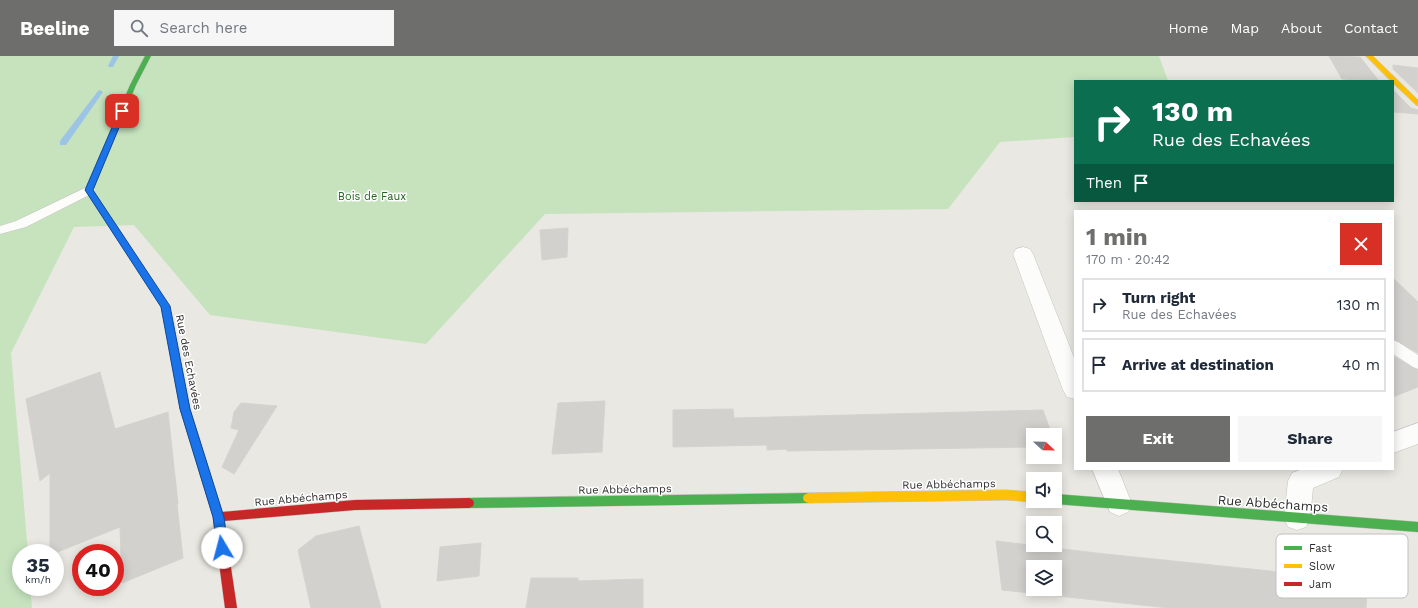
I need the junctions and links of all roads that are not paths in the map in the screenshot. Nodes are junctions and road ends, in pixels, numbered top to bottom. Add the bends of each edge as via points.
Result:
1 (148, 56) edge
2 (1369, 56) edge
3 (1394, 80) edge
4 (1394, 80) edge
5 (1418, 104) edge
6 (89, 190) junction
7 (0, 230) edge
8 (1023, 254) dead end
9 (1394, 347) edge
10 (1418, 363) edge
11 (1074, 387) edge
12 (1418, 433) edge
13 (1394, 443) edge
14 (1105, 470) edge
15 (1328, 470) edge
16 (1026, 496) edge
17 (1062, 500) edge
18 (1119, 504) junction
19 (218, 517) junction
20 (1297, 518) junction
21 (1418, 527) edge
22 (231, 608) edge

1 - 6 street via 133,85
2 - 3 street
4 - 5 street
6 - 7 lane via 21,224
6 - 19 street, Rue des Echavées via 165,306 185,409
8 - 11 street
9 - 10 lane
12 - 13 street
14 - 18 street
15 - 20 street via 1301,481
16 - 19 street, Rue Abbéchamps via 355,505
17 - 18 street, Rue Abbéchamps
18 - 20 street, Rue Abbéchamps
19 - 22 street, Rue des Echavées
20 - 21 street, Rue Abbéchamps

